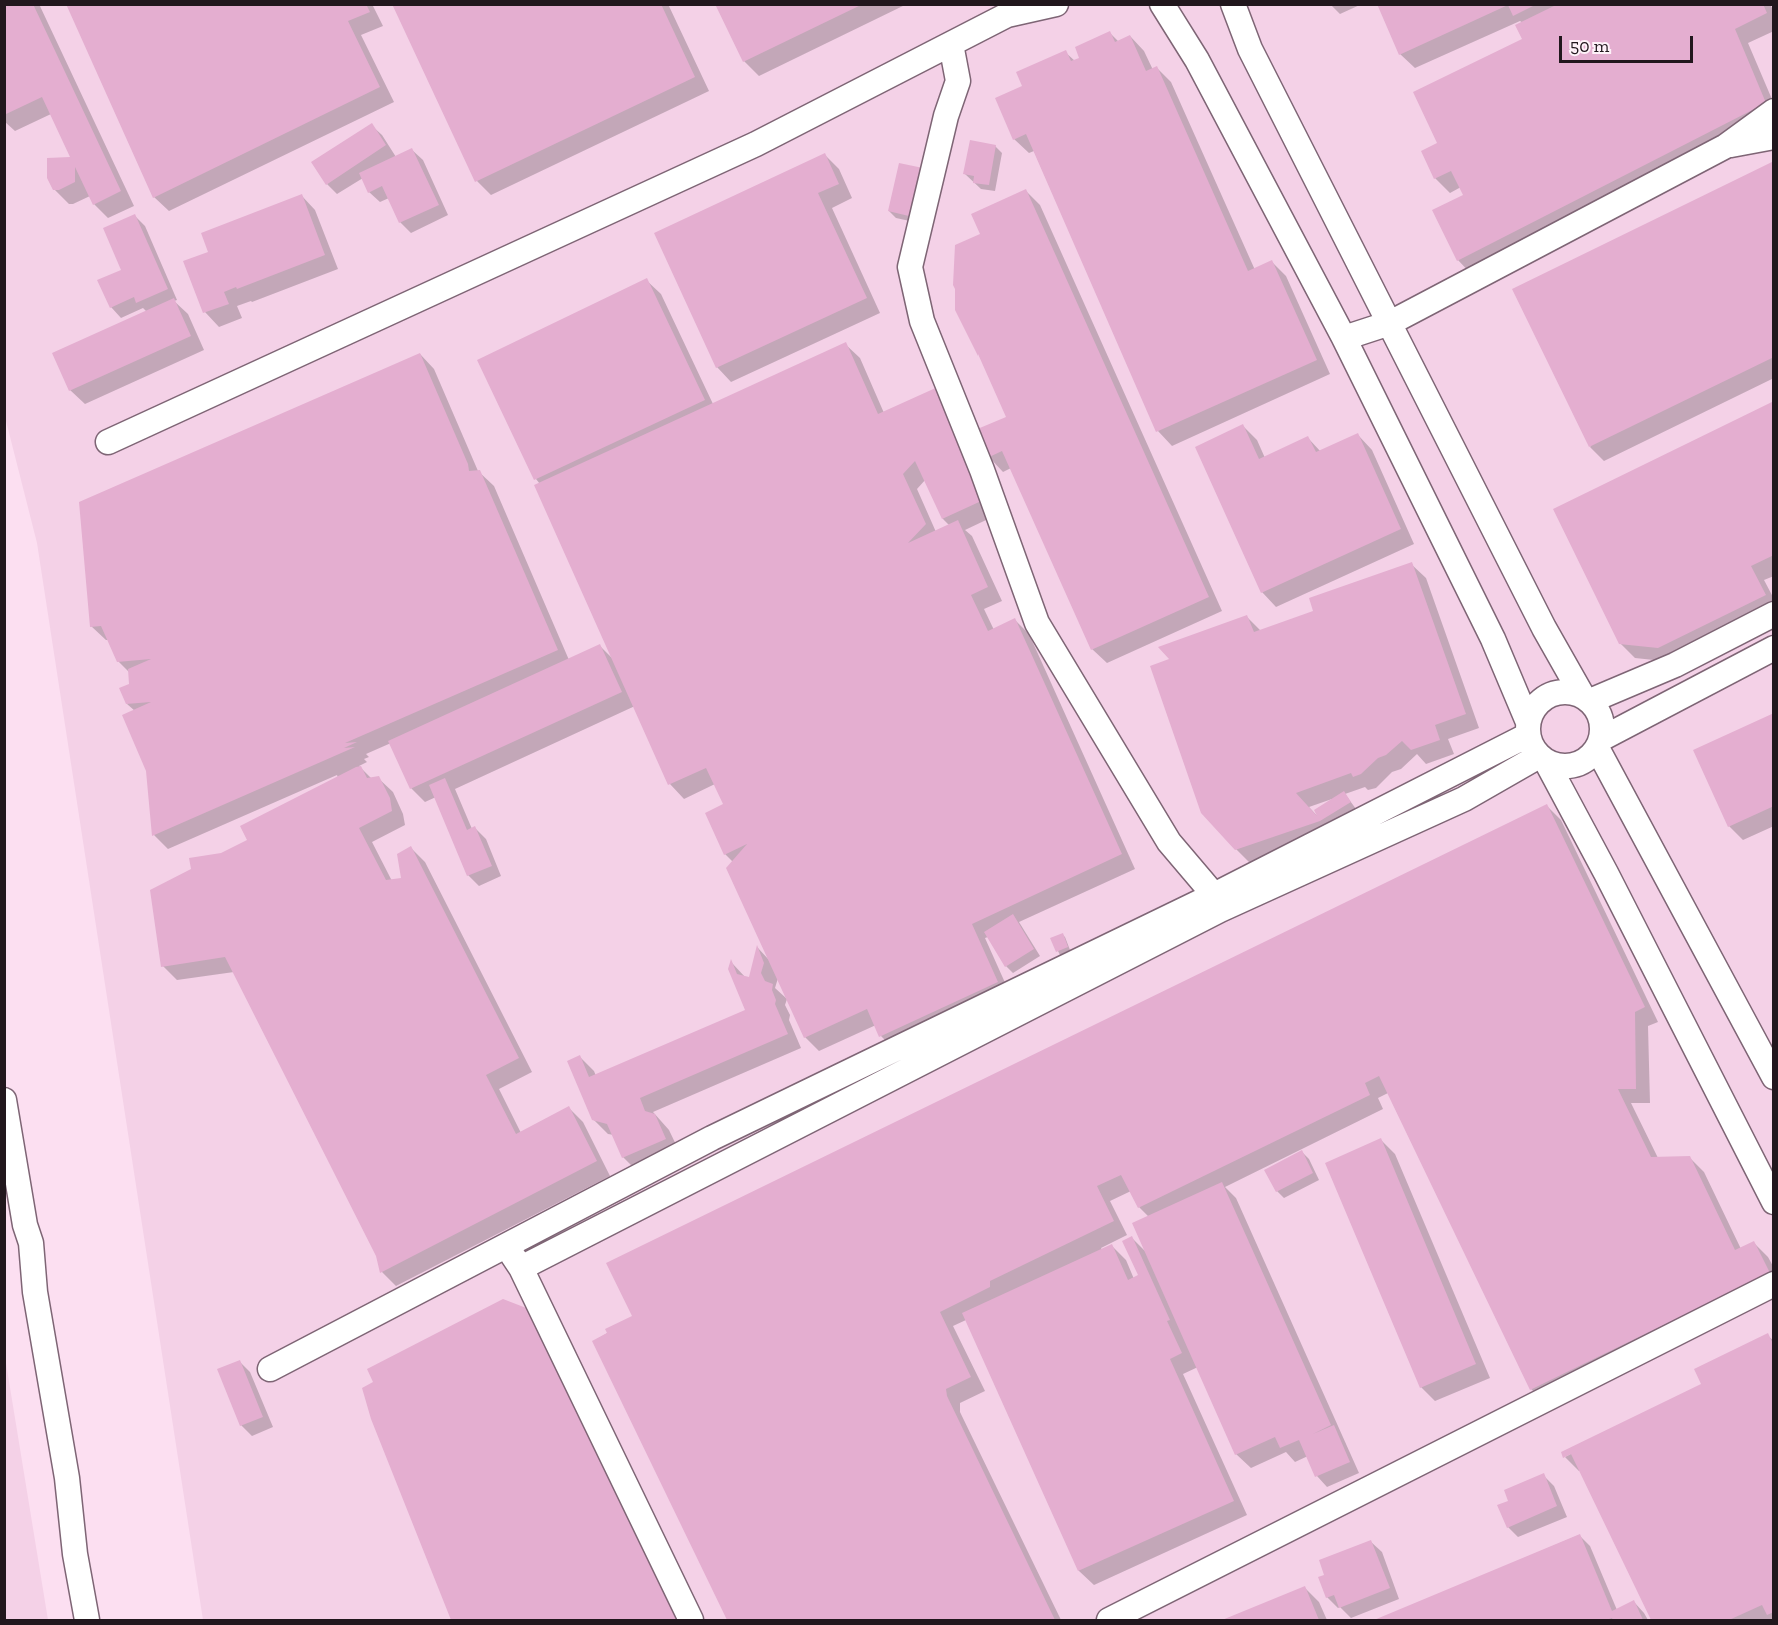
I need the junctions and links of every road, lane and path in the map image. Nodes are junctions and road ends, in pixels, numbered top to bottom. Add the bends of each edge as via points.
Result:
1 (1056, 4) edge
2 (1162, 4) edge
3 (1233, 4) edge
4 (1014, 10) edge
5 (951, 44) junction
6 (1773, 111) edge
7 (1773, 137) edge
8 (1726, 146) junction
9 (1390, 323) junction
10 (1344, 338) junction
11 (108, 442) dead end
12 (1773, 614) edge
13 (1773, 648) edge
14 (1586, 698) junction
15 (1528, 729) junction
16 (1599, 744) junction
17 (1542, 759) junction
18 (1217, 902) junction
19 (1773, 1077) edge
20 (4, 1100) edge
21 (1773, 1202) edge
22 (506, 1245) junction
23 (520, 1268) junction
24 (1773, 1284) edge
25 (270, 1369) dead end
26 (87, 1620) edge
27 (691, 1620) edge
28 (1109, 1620) edge

1 - 4 street
2 - 10 street via 1197,60
3 - 9 street via 1250,49
4 - 5 street
5 - 11 street via 756,144
5 - 18 street via 958,81 910,267 922,321 982,470 1037,623 1169,842
6 - 8 street
7 - 8 street
8 - 9 street
9 - 10 street
9 - 14 street via 1544,628
10 - 15 street via 1493,639
12 - 14 street via 1676,665
13 - 16 street
14 - 15 street via 1571,692 1549,695 1532,711
14 - 16 street via 1601,718
15 - 17 street via 1532,747
15 - 18 street
16 - 17 street via 1579,764 1557,765
16 - 19 street
17 - 18 street via 1464,799
17 - 21 street via 1606,873
18 - 22 street via 712,1138
18 - 23 street
20 - 26 street via 31,1243
22 - 23 street
22 - 25 street
23 - 27 street
24 - 28 street

